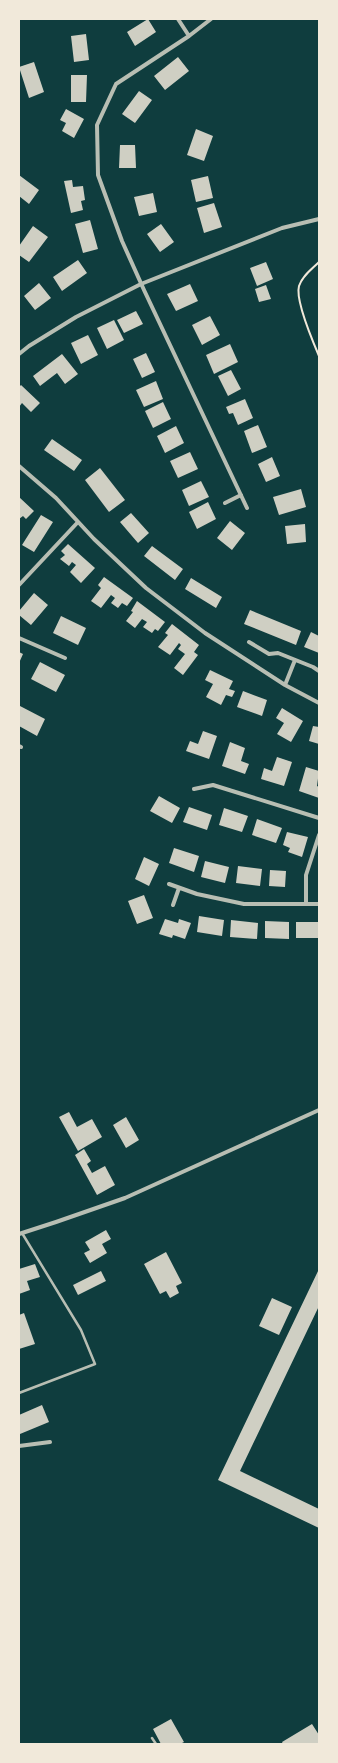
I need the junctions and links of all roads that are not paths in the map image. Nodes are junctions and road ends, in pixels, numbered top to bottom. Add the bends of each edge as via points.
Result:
1 (178, 19) edge
2 (211, 19) edge
3 (189, 36) junction
4 (319, 219) edge
5 (141, 284) junction
6 (19, 354) edge
7 (19, 466) edge
8 (241, 495) junction
9 (225, 502) dead end
10 (247, 508) dead end
11 (78, 522) junction
12 (19, 585) edge
13 (19, 638) edge
14 (249, 642) dead end
15 (65, 658) dead end
16 (295, 660) junction
17 (319, 671) edge
18 (285, 686) junction
19 (319, 703) edge
20 (194, 789) dead end
21 (319, 818) edge
22 (319, 835) edge
23 (169, 884) dead end
24 (179, 888) junction
25 (306, 904) junction
26 (319, 904) edge
27 (173, 905) dead end
28 (319, 1110) edge
29 (21, 1233) edge
30 (19, 1393) edge
31 (50, 1442) dead end
32 (19, 1446) edge
33 (152, 1738) dead end
34 (156, 1744) edge

1 - 3 street
2 - 3 street
3 - 5 street via 116,84 97,125 98,175
4 - 5 street via 282,228
5 - 6 street via 76,317
5 - 8 street
7 - 11 street via 56,498
8 - 9 street
8 - 10 street
11 - 12 street
11 - 18 street via 146,588 205,633
13 - 15 street
14 - 16 street via 269,654 278,653
16 - 17 street
16 - 18 street
18 - 19 street
20 - 21 street via 213,785
22 - 25 street via 306,875
23 - 24 street
24 - 25 street via 244,904
24 - 27 street
25 - 26 street
28 - 29 street via 125,1198
29 - 30 lane via 81,1330 95,1364
31 - 32 street
33 - 34 lane

